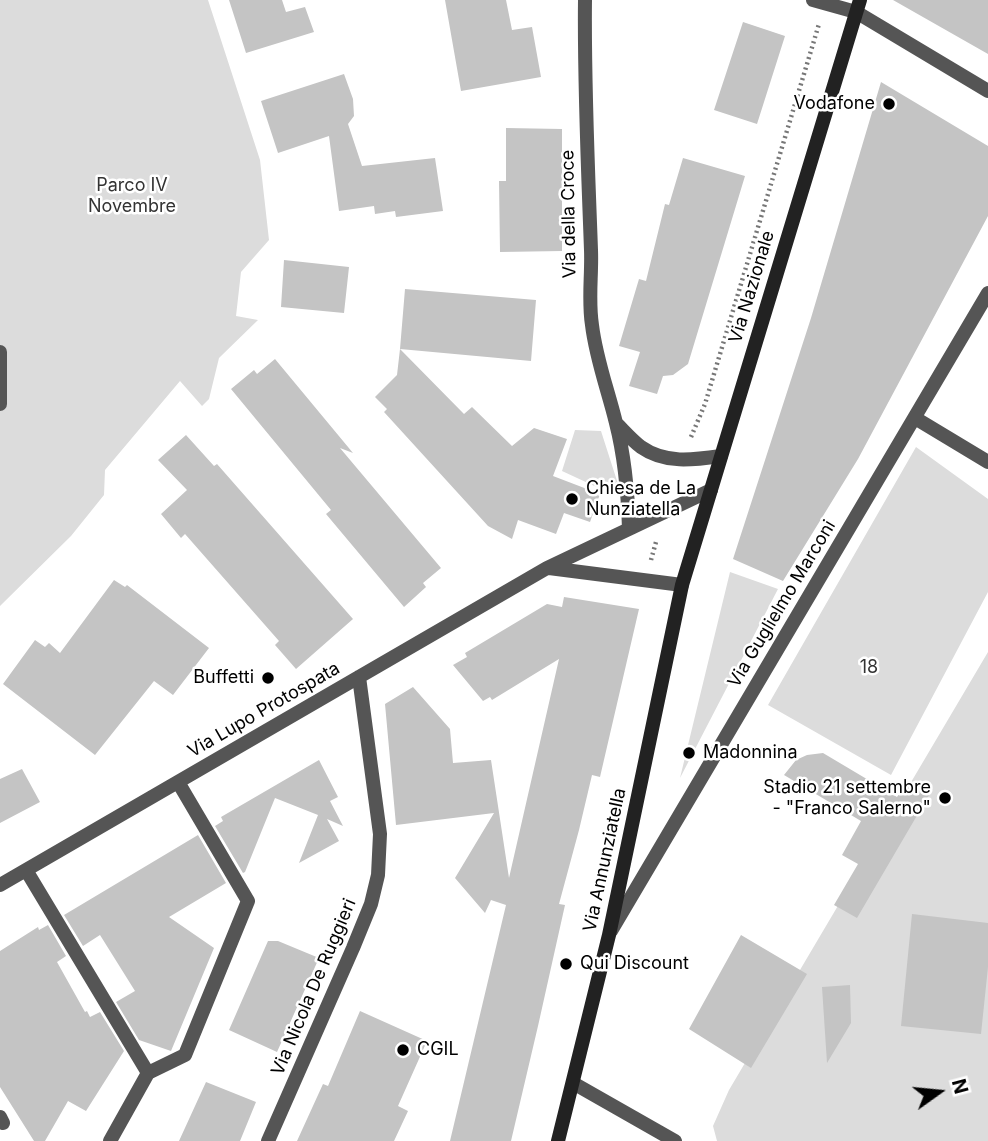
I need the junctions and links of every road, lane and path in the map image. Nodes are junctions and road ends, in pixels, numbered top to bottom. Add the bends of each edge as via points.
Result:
1 (585, 0) edge
2 (813, 0) edge
3 (858, 6) edge
4 (988, 91) edge
5 (988, 293) edge
6 (0, 352) edge
7 (0, 404) edge
8 (915, 418) junction
9 (617, 424) junction
10 (721, 457) junction
11 (988, 462) edge
12 (710, 491) junction
13 (629, 529) junction
14 (547, 568) junction
15 (682, 585) junction
16 (359, 677) junction
17 (178, 782) junction
18 (26, 870) junction
19 (0, 886) edge
20 (609, 935) junction
21 (148, 1073) junction
22 (573, 1083) junction
23 (110, 1141) edge
24 (268, 1141) edge
25 (558, 1141) edge
26 (675, 1141) edge

1 - 9 street, Via della Croce via 589,298 596,351
2 - 3 street
3 - 4 street
3 - 10 street, Via Nazionale
5 - 8 street, Via Guglielmo Marconi
6 - 7 street
8 - 11 street
8 - 20 street, Via Guglielmo Marconi
9 - 10 street via 642,447 662,457 690,461
9 - 13 street, Via della Croce via 628,489
10 - 12 street, Via Nazionale
12 - 13 street, Via Lupo Protospata
12 - 15 street, Via Nazionale
13 - 14 street, Via Lupo Protospata
14 - 15 street
14 - 16 street, Via Lupo Protospata
15 - 20 street, Via Annunziatella
16 - 17 street, Via Lupo Protospata
16 - 24 street, Via Nicola De Ruggieri via 380,834 378,874 358,937
17 - 18 street, Via Lupo Protospata
17 - 21 street via 248,901 185,1055
18 - 19 street, Via Lupo Protospata
18 - 21 street
20 - 22 street, Via Annunziatella
21 - 23 street
22 - 25 street, Via Annunziatella
22 - 26 street

